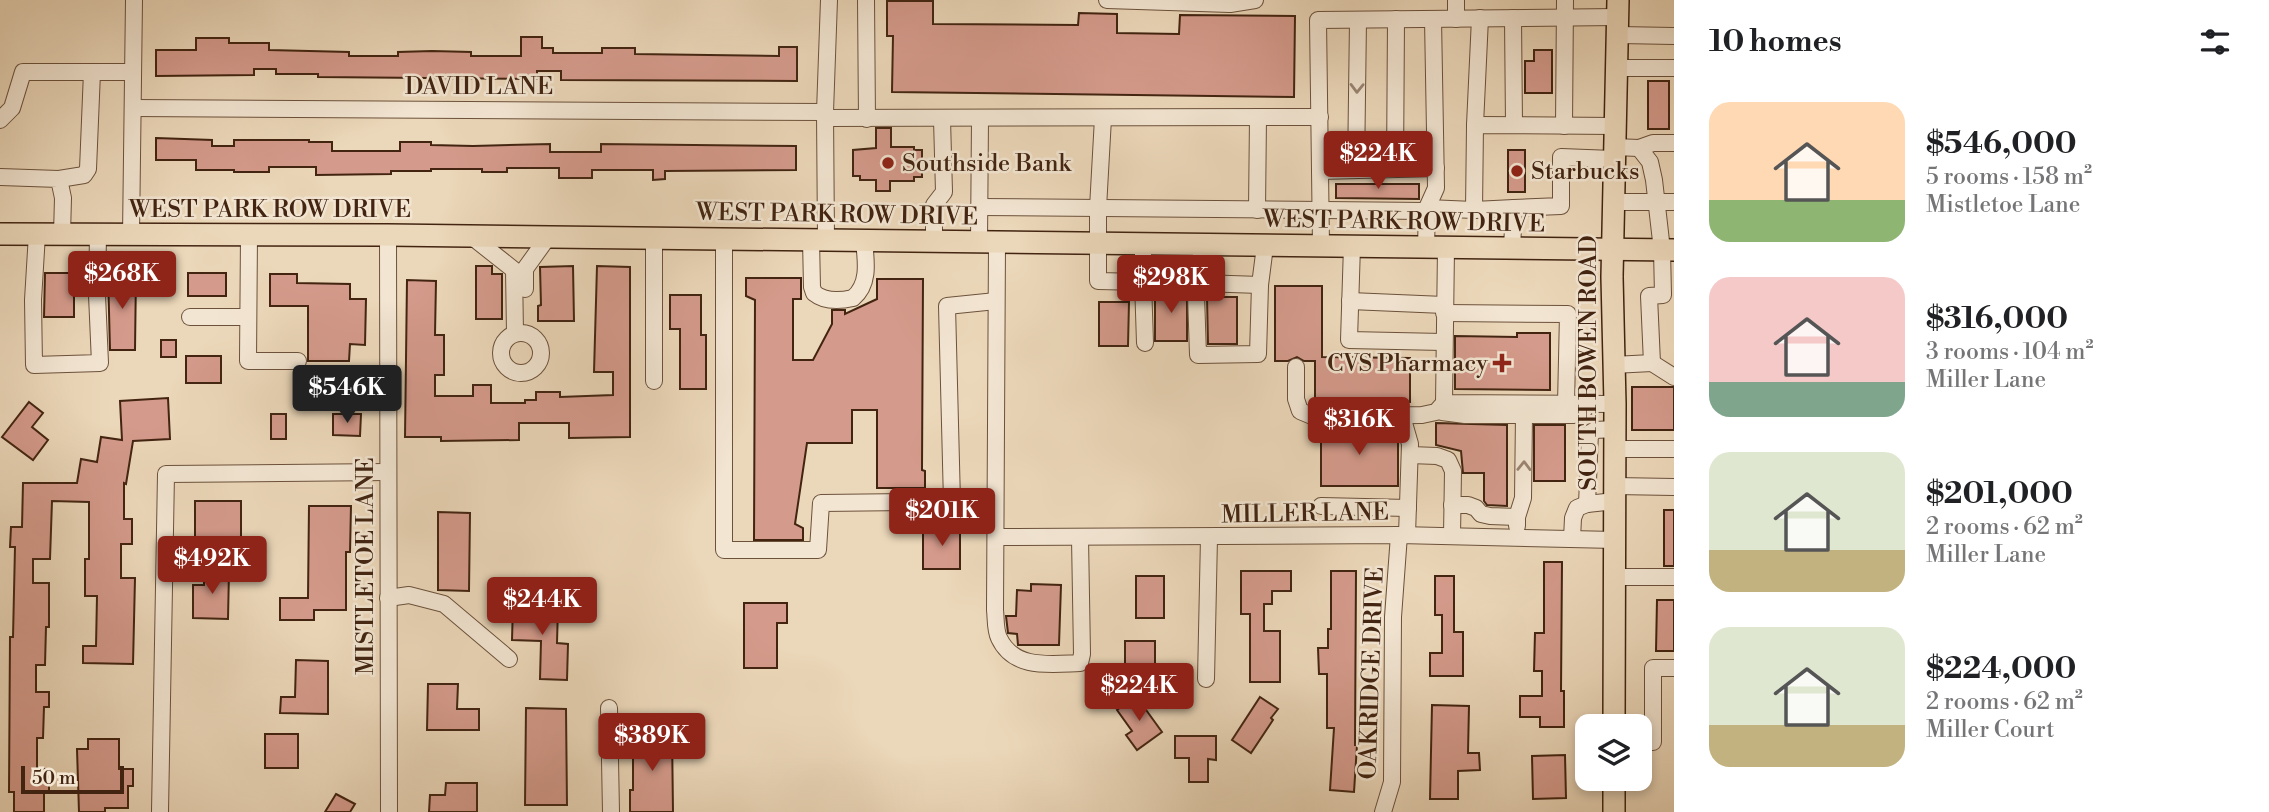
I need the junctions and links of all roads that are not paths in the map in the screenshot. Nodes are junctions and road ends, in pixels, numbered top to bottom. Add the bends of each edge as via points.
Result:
1 (134, 0) edge
2 (829, 0) edge
3 (866, 0) edge
4 (1107, 0) edge
5 (1255, 0) edge
6 (1455, 0) edge
7 (1565, 0) edge
8 (1618, 17) edge
9 (1480, 18) junction
10 (1513, 18) junction
11 (1565, 18) junction
12 (1396, 19) junction
13 (1433, 19) junction
14 (1455, 19) junction
15 (1358, 20) junction
16 (1674, 36) edge
17 (1618, 68) junction
18 (1674, 68) edge
19 (92, 72) junction
20 (133, 72) junction
21 (133, 108) junction
22 (825, 115) junction
23 (1258, 117) junction
24 (1320, 117) junction
25 (1103, 118) junction
26 (867, 119) junction
27 (942, 119) junction
28 (980, 119) junction
29 (0, 120) edge
30 (1475, 125) junction
31 (1514, 125) junction
32 (1564, 126) junction
33 (1674, 143) edge
34 (1614, 144) junction
35 (1639, 148) junction
36 (1436, 168) junction
37 (1395, 169) junction
38 (1320, 170) junction
39 (1356, 170) junction
40 (0, 177) edge
41 (59, 179) junction
42 (1613, 202) junction
43 (1674, 202) edge
44 (979, 207) junction
45 (1098, 208) junction
46 (1514, 208) junction
47 (1474, 209) junction
48 (1257, 210) junction
49 (1427, 210) junction
50 (1321, 211) junction
51 (1663, 212) edge
52 (0, 234) edge
53 (37, 234) junction
54 (62, 234) junction
55 (98, 235) junction
56 (131, 235) junction
57 (249, 235) junction
58 (388, 235) junction
59 (471, 236) junction
60 (548, 237) junction
61 (654, 238) junction
62 (724, 239) junction
63 (818, 240) junction
64 (864, 241) junction
65 (934, 242) junction
66 (988, 242) junction
67 (1099, 244) junction
68 (1143, 244) junction
69 (1201, 245) junction
70 (1265, 246) junction
71 (1321, 246) junction
72 (1352, 246) junction
73 (1436, 248) junction
74 (1512, 248) junction
75 (1613, 249) junction
76 (1668, 250) edge
77 (519, 269) junction
78 (1157, 270) dead end
79 (1201, 277) junction
80 (1143, 282) junction
81 (1260, 285) junction
82 (1668, 294) edge
83 (996, 301) junction
84 (1350, 301) junction
85 (1444, 309) junction
86 (190, 317) dead end
87 (248, 317) junction
88 (520, 333) dead end
89 (1443, 342) junction
90 (1144, 343) dead end
91 (298, 361) dead end
92 (1652, 363) junction
93 (1614, 365) junction
94 (1296, 367) dead end
95 (1674, 377) edge
96 (654, 381) dead end
97 (1566, 404) junction
98 (1586, 404) junction
99 (1615, 404) junction
100 (1440, 407) junction
101 (1524, 415) junction
102 (1402, 416) junction
103 (1615, 439) junction
104 (1674, 449) edge
105 (1410, 455) junction
106 (388, 472) junction
107 (1674, 487) edge
108 (1615, 494) junction
109 (995, 501) junction
110 (952, 502) junction
111 (1587, 504) junction
112 (1452, 505) junction
113 (1321, 506) dead end
114 (1408, 508) junction
115 (1517, 517) junction
116 (1403, 535) junction
117 (1452, 536) junction
118 (996, 537) junction
119 (1209, 537) junction
120 (1080, 538) junction
121 (1518, 538) junction
122 (1572, 539) junction
123 (1615, 540) junction
124 (1615, 577) junction
125 (1674, 577) edge
126 (388, 598) junction
127 (509, 659) dead end
128 (1674, 668) edge
129 (1206, 679) dead end
130 (609, 708) dead end
131 (1614, 714) edge
132 (1652, 742) edge
133 (1614, 791) edge
134 (160, 812) edge
135 (389, 812) edge
136 (611, 812) edge
137 (1383, 812) edge
138 (1614, 812) edge

1 - 20 street
2 - 22 street
3 - 26 street
4 - 5 street via 1230,4
6 - 14 street
7 - 11 street
8 - 11 street
8 - 16 street
8 - 17 main road, SOUTH BOWEN ROAD
9 - 10 street
9 - 14 street
9 - 30 street
10 - 11 street
10 - 31 street
11 - 32 street
12 - 13 street
12 - 15 street
12 - 37 street
13 - 14 street
13 - 36 street
15 - 24 street via 1318,20
15 -> 39 street
17 - 18 street
17 - 34 main road, SOUTH BOWEN ROAD
19 - 20 street
19 - 29 street via 23,72 12,108
19 - 41 street via 88,169 84,175
20 - 21 street
21 - 22 street, DAVID LANE
21 - 56 street
22 - 26 street, DAVID LANE
22 - 63 street
23 - 24 street, DAVID LANE
23 - 25 street, DAVID LANE
23 - 48 street
24 - 38 street
25 - 28 street, DAVID LANE
25 - 45 street
26 - 27 street, DAVID LANE
27 - 28 street, DAVID LANE
27 - 65 street via 944,192 934,205
28 - 44 street
30 - 31 street
30 - 47 street
31 - 32 street
32 - 34 street
33 - 35 street
34 - 35 street
34 - 42 main road, SOUTH BOWEN ROAD
34 - 46 street via 1561,157 1561,206
35 - 51 street via 1650,162
36 - 37 street
36 - 49 street via 1436,188
37 - 39 street
38 - 39 street
38 - 50 street
40 - 41 street
41 - 54 street
42 - 51 street
42 - 75 main road, SOUTH BOWEN ROAD
43 - 51 street
44 - 45 street
44 - 66 street
45 - 48 street
45 - 67 street
46 - 47 street
46 - 74 street
47 - 49 street
48 - 50 street
49 - 50 street
49 - 73 street
50 - 71 street
51 - 76 street
52 - 53 main road, WEST PARK ROW DRIVE
53 - 54 main road, WEST PARK ROW DRIVE
53 - 55 street via 34,365 100,363
54 - 55 main road, WEST PARK ROW DRIVE
55 - 56 main road, WEST PARK ROW DRIVE
56 - 57 main road, WEST PARK ROW DRIVE
57 - 58 main road, WEST PARK ROW DRIVE
57 - 87 street
58 - 59 main road, WEST PARK ROW DRIVE
58 - 106 street, MISTLETOE LANE
59 - 60 main road, WEST PARK ROW DRIVE
59 - 77 street
60 - 61 main road, WEST PARK ROW DRIVE
60 - 77 street
61 - 62 main road, WEST PARK ROW DRIVE
61 - 96 street
62 - 63 main road, WEST PARK ROW DRIVE
62 - 110 street via 724,550 818,550 821,503
63 - 64 main road, WEST PARK ROW DRIVE
63 - 64 street via 812,287 817,296 829,300 853,298 864,284
64 - 65 main road, WEST PARK ROW DRIVE
65 - 66 main road, WEST PARK ROW DRIVE
66 - 67 main road, WEST PARK ROW DRIVE
66 - 83 street
67 - 68 main road, WEST PARK ROW DRIVE
67 - 80 street via 1098,281
68 - 69 main road, WEST PARK ROW DRIVE
68 - 80 street
69 - 70 main road, WEST PARK ROW DRIVE
69 - 79 street
70 - 71 main road, WEST PARK ROW DRIVE
70 - 81 street
71 - 72 main road, WEST PARK ROW DRIVE
72 - 73 main road, WEST PARK ROW DRIVE
72 - 84 street
73 - 74 main road, WEST PARK ROW DRIVE
73 - 85 street
74 - 75 main road, WEST PARK ROW DRIVE
75 - 76 main road, WEST PARK ROW DRIVE
75 - 93 main road, SOUTH BOWEN ROAD
76 - 82 street
77 - 88 street
78 - 79 street
79 - 81 street
79 - 81 street via 1196,295 1198,355 1258,354
80 - 90 street
82 - 92 street via 1649,296
83 - 109 street
83 - 110 street via 947,306
84 - 85 street
84 - 89 street via 1349,340
85 - 89 street
85 - 97 street via 1568,314
86 - 87 street
87 - 91 street via 248,361
89 - 100 street
92 - 93 street
92 - 95 street
93 - 99 main road, SOUTH BOWEN ROAD
94 - 102 street via 1300,411 1312,416
97 - 98 street
97 - 100 street
98 - 99 street
98 - 101 street via 1583,412 1574,415
99 - 103 main road, SOUTH BOWEN ROAD
100 - 101 street via 1465,415
100 - 102 street via 1422,415
115 -> 101 street via 1523,498
102 - 105 street, OAKRIDGE DRIVE
103 - 104 street
103 - 108 main road, SOUTH BOWEN ROAD
103 - 111 street via 1595,430 1590,433
105 - 112 street via 1448,460 1453,471
105 - 114 street, OAKRIDGE DRIVE
106 - 126 street, MISTLETOE LANE
106 - 134 street via 166,474
107 - 108 street
108 - 111 street
108 - 123 main road, SOUTH BOWEN ROAD
109 - 110 street
109 - 118 street
111 - 122 street via 1577,508
112 - 115 street via 1468,505 1490,516
112 - 117 street
113 - 114 street
114 - 116 street, OAKRIDGE DRIVE
115 - 121 street
116 - 117 street, MILLER LANE
116 - 119 street, MILLER LANE
116 - 137 street, OAKRIDGE DRIVE via 1393,617 1392,782
117 - 121 street, MILLER LANE
118 - 120 street, MILLER LANE
118 - 120 street via 999,638 1024,662 1080,663
119 - 120 street, MILLER LANE
119 - 129 street
121 - 122 street, MILLER LANE
122 - 123 street, MILLER LANE
123 - 124 main road, SOUTH BOWEN ROAD
124 - 125 street
124 - 131 main road, SOUTH BOWEN ROAD
126 - 127 street via 409,595 444,604
126 - 135 street, MISTLETOE LANE
128 - 132 street via 1653,668
130 - 136 street
133 - 138 main road

